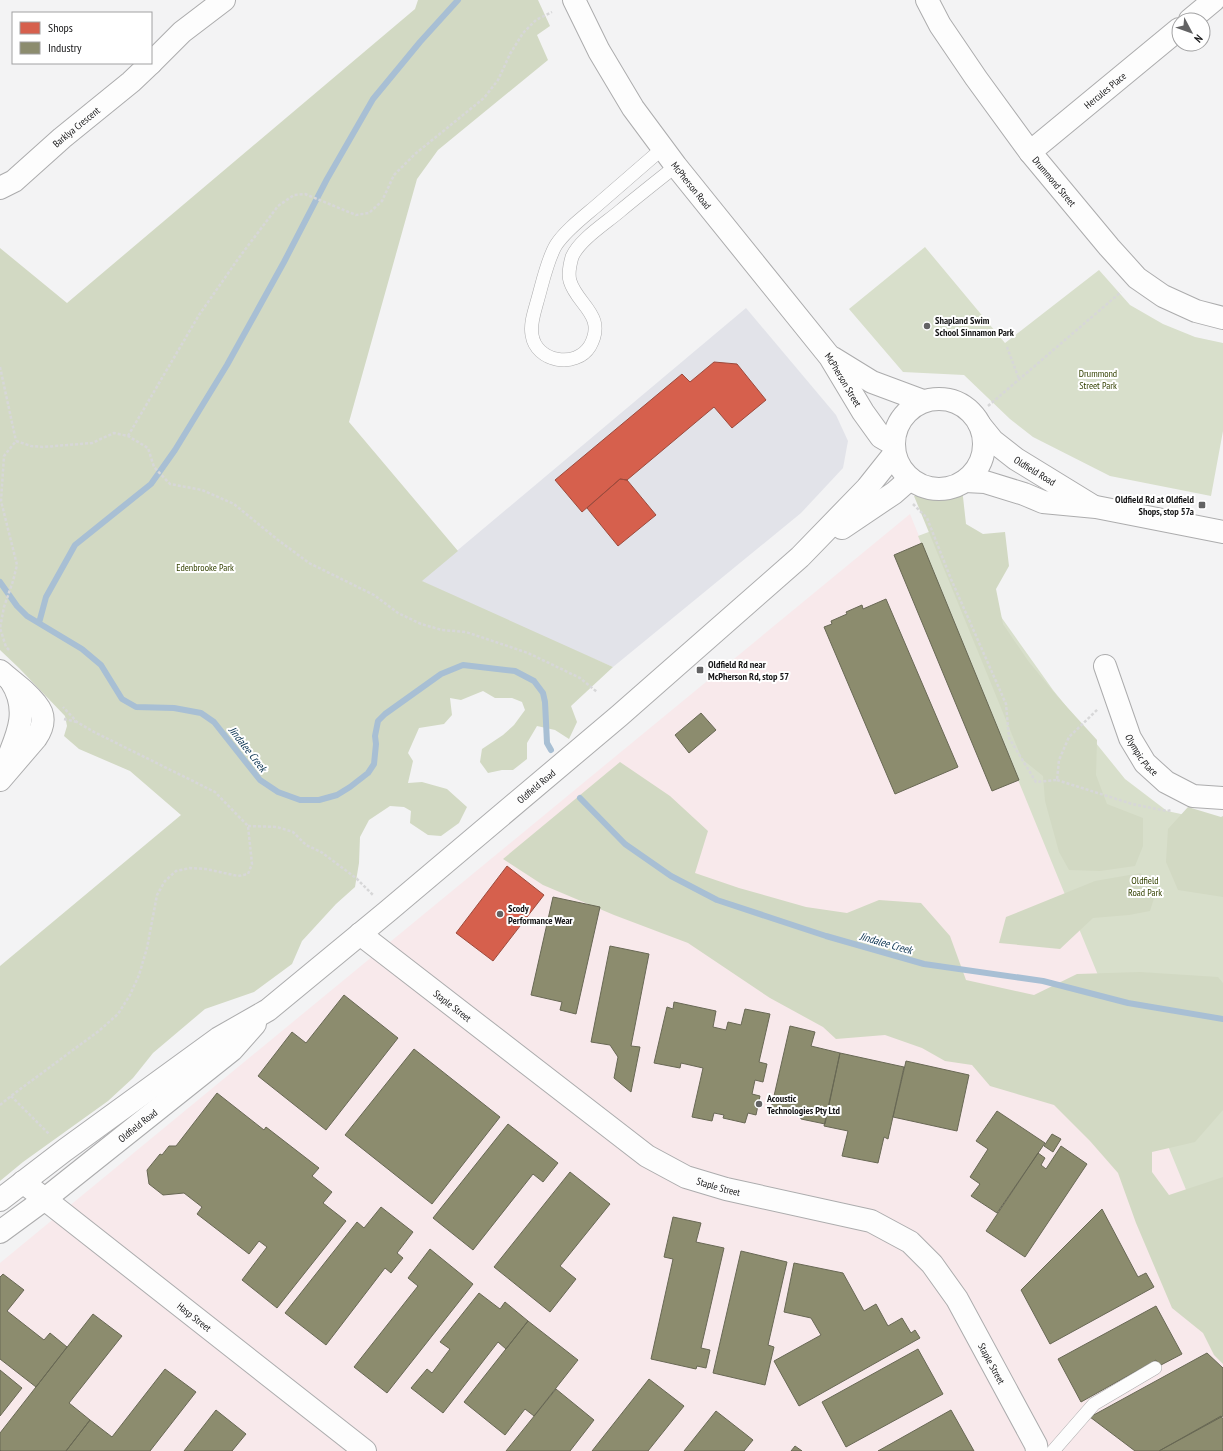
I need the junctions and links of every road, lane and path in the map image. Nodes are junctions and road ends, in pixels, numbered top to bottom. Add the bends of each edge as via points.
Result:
1 (224, 0) edge
2 (574, 0) edge
3 (927, 0) edge
4 (1214, 0) edge
5 (552, 12) dead end
6 (1200, 12) edge
7 (1171, 36) edge
8 (152, 62) edge
9 (150, 64) edge
10 (664, 148) junction
11 (1030, 152) junction
12 (676, 166) junction
13 (0, 188) edge
14 (584, 216) junction
15 (596, 231) junction
16 (1126, 288) dead end
17 (1223, 318) edge
18 (1007, 347) dead end
19 (830, 357) junction
20 (0, 367) edge
21 (1019, 379) junction
22 (923, 401) junction
23 (983, 416) junction
24 (128, 436) junction
25 (16, 441) junction
26 (894, 449) junction
27 (910, 479) junction
28 (965, 481) junction
29 (912, 503) dead end
30 (1096, 507) junction
31 (1223, 532) edge
32 (800, 557) junction
33 (1105, 666) dead end
34 (6, 667) edge
35 (597, 692) dead end
36 (1114, 694) junction
37 (61, 704) dead end
38 (0, 776) edge
39 (0, 780) edge
40 (1058, 780) junction
41 (1193, 796) junction
42 (1223, 798) edge
43 (248, 826) junction
44 (388, 911) junction
45 (360, 934) junction
46 (268, 1010) junction
47 (11, 1096) junction
48 (0, 1105) edge
49 (65, 1150) junction
50 (23, 1182) junction
51 (45, 1199) junction
52 (0, 1200) edge
53 (0, 1232) edge
54 (1156, 1368) dead end
55 (1042, 1450) edge
56 (365, 1451) edge

1 - 8 street, Barklya Crescent via 182,32
2 - 10 street, McPherson Road via 599,51 633,108
3 - 11 street, Drummond Street via 940,25
4 - 6 street
5 - 24 path via 536,20 523,33 498,80 484,98 415,154 394,175 382,201 369,213 356,215 305,194 294,194 278,206 199,315
7 - 11 street, Hercules Place
9 - 13 street, Barklya Crescent via 14,181
10 - 12 street, McPherson Road
10 - 14 lane
11 - 17 street, Drummond Street via 1137,278 1163,296 1196,311
12 - 15 lane
12 - 19 street, McPherson Road
14 - 15 lane
14 - 15 lane via 556,245 546,269 532,322 532,336 538,348 557,360 579,357 589,347 594,336 594,322 590,310 572,285 570,268 573,256 582,243
16 - 21 path
18 - 21 path
19 - 22 street, McPherson Street via 872,382
19 - 26 street, McPherson Street via 863,412 881,437
20 - 25 path
21 - 23 path
22 - 23 street via 950,400 963,405 973,414
22 - 26 street via 911,408 902,418 896,430
23 - 28 street via 983,456 976,470
23 - 30 street, Oldfield Road via 993,441 1016,460
24 - 25 path via 114,433 92,443 43,447
24 - 35 path via 148,448 154,467 170,484 202,490 234,504 309,563 374,594 398,613 421,624 442,630 466,632 528,653 580,678
25 - 34 path via 4,456 1,501 17,565 0,628 6,647
26 - 27 street via 900,468
26 - 32 street, Oldfield Road via 867,488
27 - 28 street via 922,487 937,490 952,488
27 - 32 street, Oldfield Road via 894,493
28 - 30 street, Oldfield Road via 985,482 1043,502
29 - 40 path via 927,518 1006,704 1009,738 1036,782
30 - 31 street, Oldfield Road
32 - 44 street, Oldfield Road via 619,716
33 - 36 street, Olympic Place
34 - 38 street via 19,696 21,717
34 - 39 street via 36,702 42,712 42,722 31,744
36 - 40 path via 1069,737 1059,760
36 - 41 street, Olympic Place via 1130,738 1145,763 1166,782
37 - 43 path via 77,722 94,732 215,792
40 - 41 path via 1132,804 1167,810 1183,807
41 - 42 street, Olympic Place
43 - 44 path via 277,827 293,832 306,845 321,852 356,878
43 - 47 path via 252,864 248,874 238,876 190,868 176,871 165,881 157,895 139,975 118,1014
44 - 45 street, Oldfield Road
45 - 46 street, Oldfield Road
45 - 55 street, Staple Street via 647,1156 686,1177 726,1189 871,1221 910,1242 932,1264 957,1299
46 - 49 street, Oldfield Road via 219,1038
46 - 51 street, Oldfield Road via 232,1050
47 - 48 path
47 - 49 path
49 - 50 street, Oldfield Road
50 - 51 street, Hasp Street
50 - 52 street, Oldfield Road
51 - 53 street, Oldfield Road
51 - 56 street, Hasp Street
54 - 55 lane via 1094,1404

